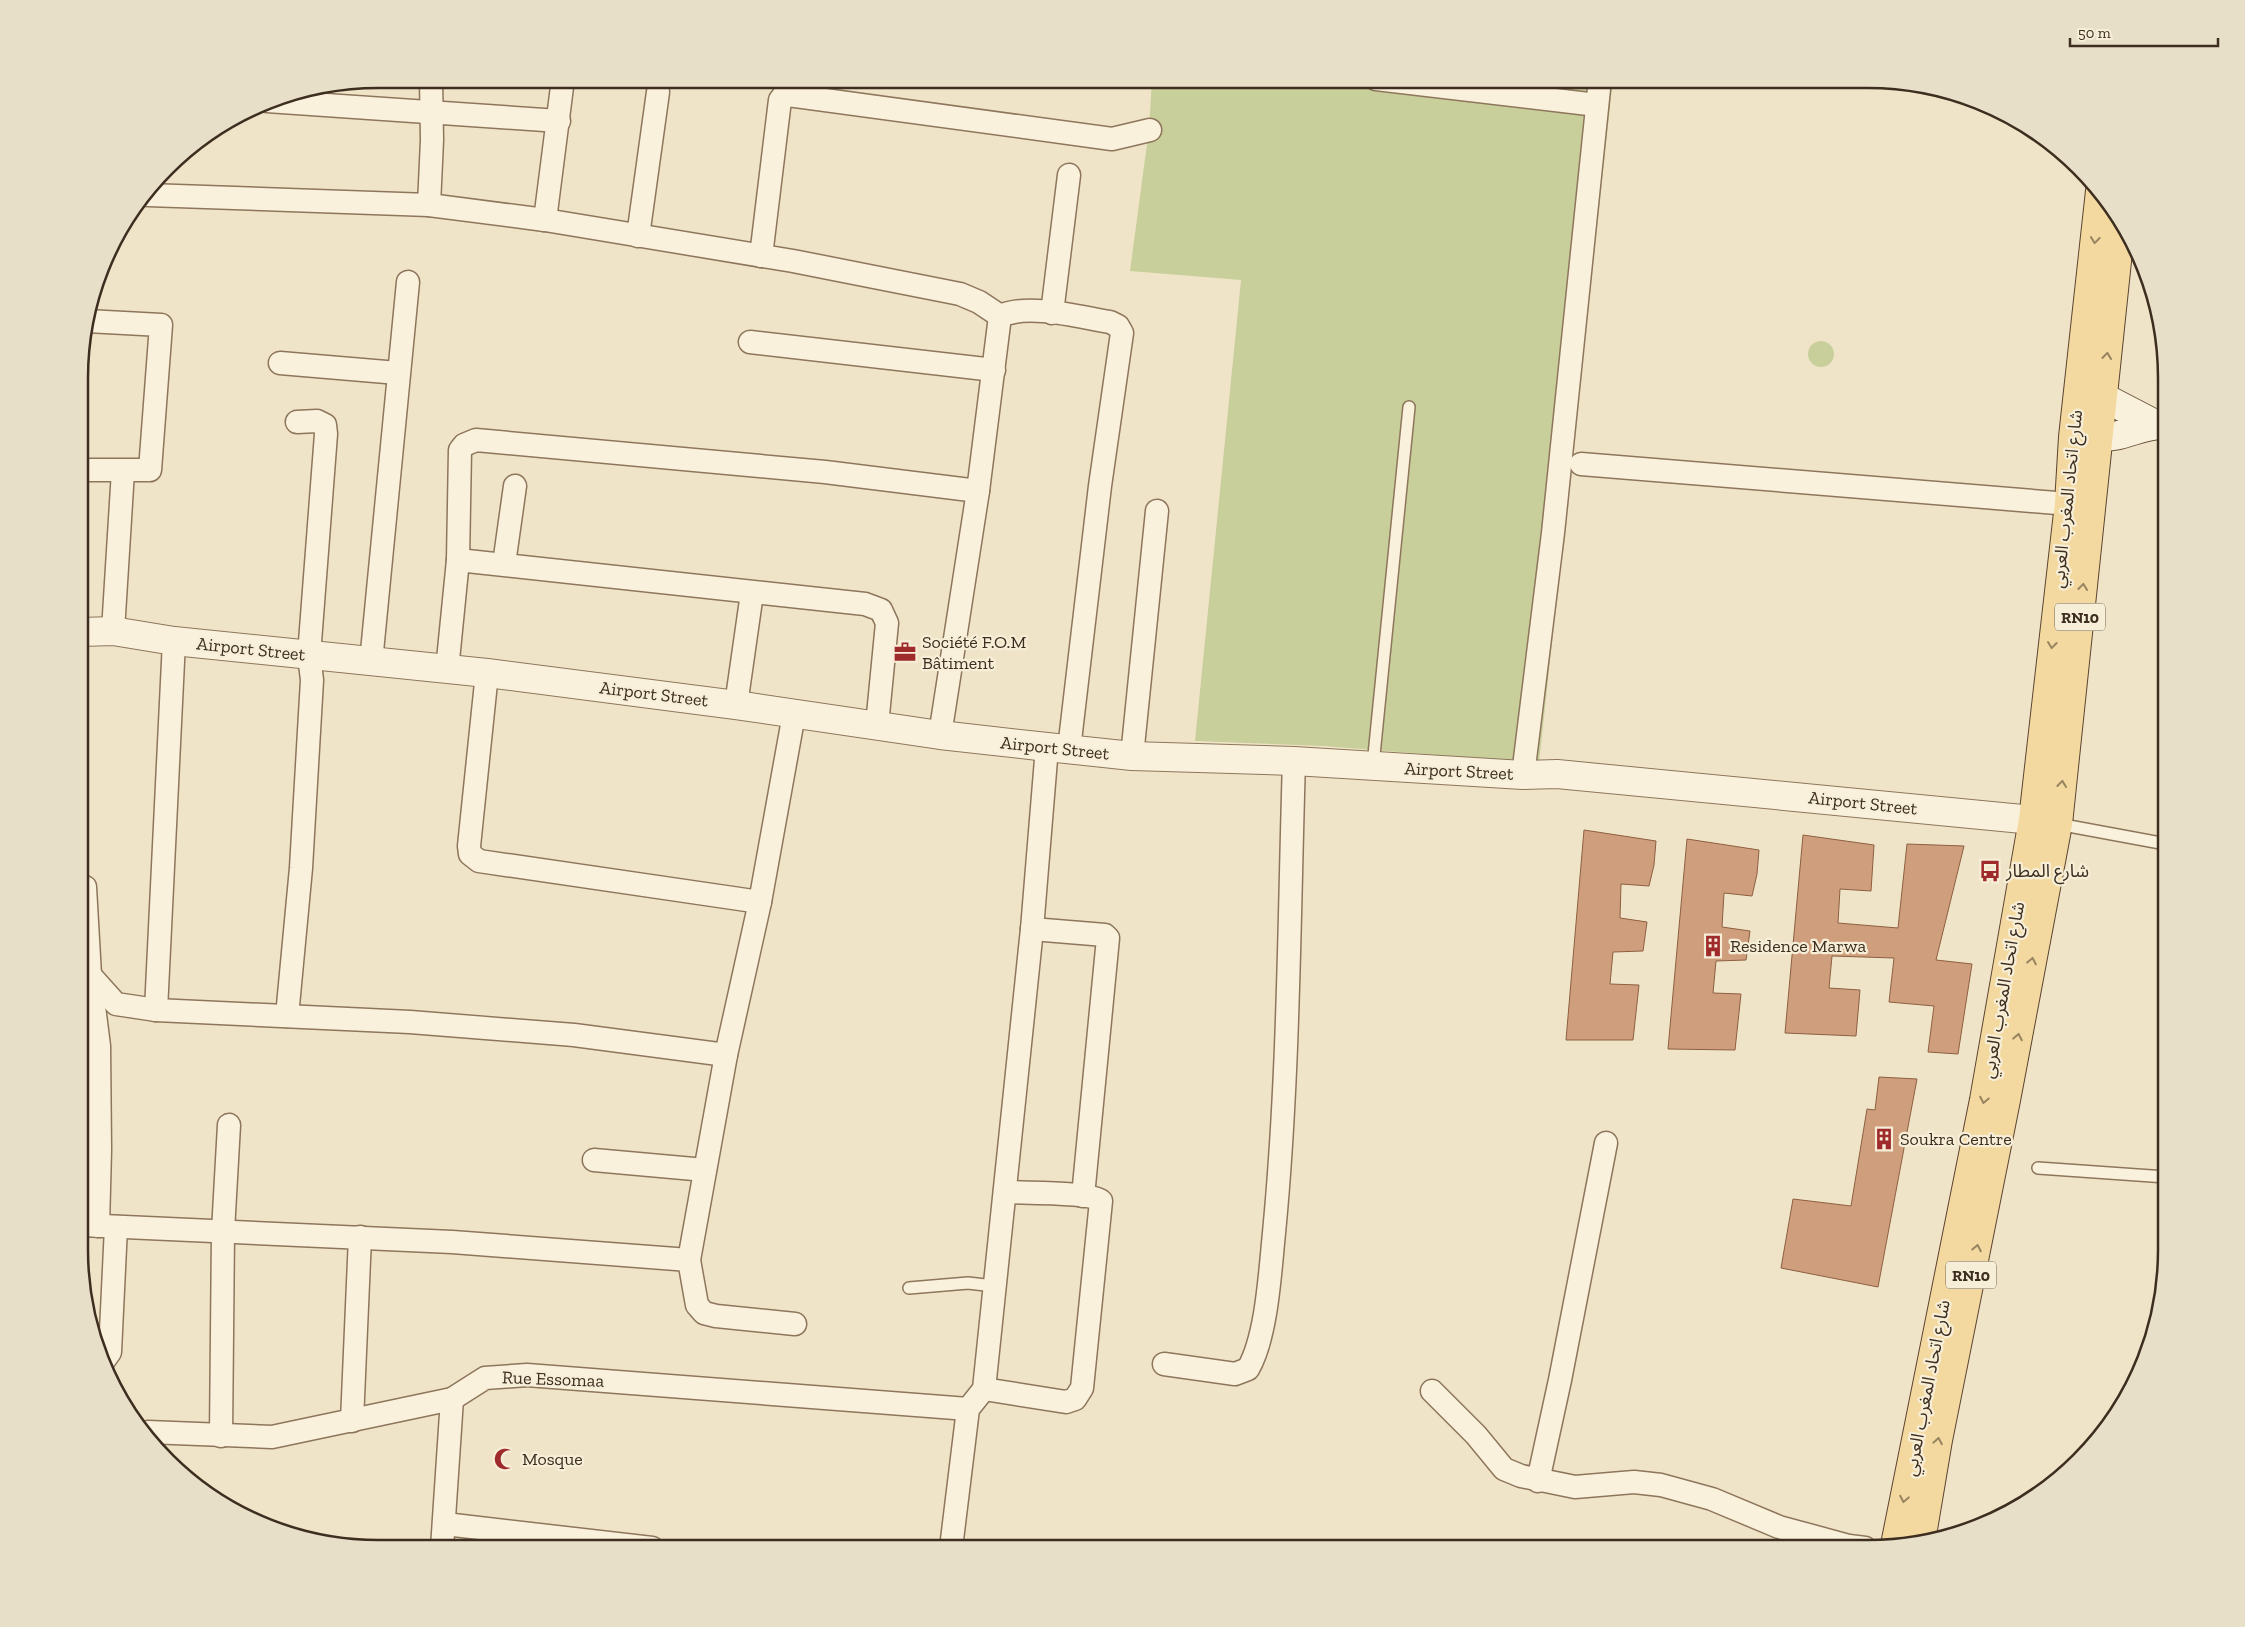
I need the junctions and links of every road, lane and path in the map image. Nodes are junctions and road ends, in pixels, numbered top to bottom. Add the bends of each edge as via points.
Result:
1 (431, 88) edge
2 (562, 88) edge
3 (1452, 88) edge
4 (1599, 88) edge
5 (658, 92) dead end
6 (286, 103) edge
7 (1597, 105) junction
8 (431, 114) junction
9 (559, 121) junction
10 (1150, 130) dead end
11 (1069, 175) dead end
12 (153, 195) edge
13 (2099, 204) edge
14 (429, 205) junction
15 (545, 220) junction
16 (2119, 233) edge
17 (638, 236) junction
18 (761, 256) junction
19 (408, 282) dead end
20 (1052, 313) junction
21 (1000, 316) junction
22 (93, 321) edge
23 (750, 342) dead end
24 (280, 363) dead end
25 (994, 370) junction
26 (398, 373) junction
27 (2091, 395) junction
28 (1409, 406) dead end
29 (297, 422) dead end
30 (2158, 424) edge
31 (2158, 425) edge
32 (2086, 437) junction
33 (1581, 464) dead end
34 (88, 470) edge
35 (124, 471) junction
36 (515, 486) dead end
37 (978, 491) junction
38 (2069, 504) junction
39 (1157, 511) dead end
40 (458, 560) junction
41 (504, 564) junction
42 (752, 593) junction
43 (112, 631) junction
44 (88, 632) edge
45 (174, 641) junction
46 (309, 656) junction
47 (371, 662) junction
48 (447, 670) junction
49 (487, 673) junction
50 (736, 705) junction
51 (794, 714) junction
52 (877, 725) junction
53 (940, 735) junction
54 (1058, 748) junction
55 (1132, 756) junction
56 (1294, 761) junction
57 (1373, 766) junction
58 (1523, 775) junction
59 (2046, 822) junction
60 (2158, 843) edge
61 (760, 902) junction
62 (1032, 930) junction
63 (88, 977) edge
64 (88, 986) edge
65 (156, 1010) junction
66 (287, 1016) junction
67 (726, 1055) junction
68 (230, 1125) dead end
69 (1606, 1143) dead end
70 (594, 1160) dead end
71 (2038, 1168) dead end
72 (705, 1170) junction
73 (2158, 1176) edge
74 (1005, 1192) junction
75 (1082, 1196) junction
76 (98, 1226) edge
77 (223, 1231) junction
78 (360, 1237) junction
79 (689, 1260) junction
80 (994, 1286) junction
81 (909, 1288) dead end
82 (795, 1324) dead end
83 (108, 1355) edge
84 (1164, 1364) dead end
85 (984, 1389) junction
86 (1432, 1391) dead end
87 (452, 1399) junction
88 (968, 1409) junction
89 (352, 1421) junction
90 (153, 1432) edge
91 (221, 1436) junction
92 (1538, 1481) junction
93 (444, 1524) junction
94 (1922, 1534) edge
95 (1897, 1538) edge
96 (443, 1540) edge
97 (583, 1540) edge
98 (952, 1540) edge
99 (1827, 1540) edge

1 - 8 street
2 - 9 street
3 - 7 street
4 - 7 street
5 - 17 street
6 - 8 street
7 - 58 street via 1553,534
8 - 9 street
8 - 14 street
9 - 15 street
10 - 18 street via 1112,138 783,96
11 - 20 street
12 - 14 street
13 -> 27 main road, شارع اتحاد المغرب العربي / RN10
14 - 15 street
15 - 17 street
27 -> 16 main road, شارع اتحاد المغرب العربي / RN10
17 - 18 street
18 - 21 street via 960,294
19 - 26 street
20 - 21 street via 1016,310
20 - 54 street via 1110,322 1118,326 1122,335
21 - 25 street
22 - 35 street via 160,325 150,470
23 - 25 street
24 - 26 street
25 - 37 street
26 - 47 street
27 - 30 street
27 - 32 main road, شارع اتحاد المغرب العربي / RN10
28 - 57 lane
29 - 46 street via 317,421 324,425 326,434
31 - 32 street via 2118,435
32 - 38 main road, شارع اتحاد المغرب العربي / RN10
59 -> 32 main road, شارع اتحاد المغرب العربي / RN10
33 - 38 street
34 - 35 street
35 - 43 street
36 - 41 street
37 - 40 street via 825,472 476,440 460,450
37 - 53 street
38 -> 59 main road, شارع اتحاد المغرب العربي / RN10
39 - 55 street
40 - 41 street
40 - 48 street
41 - 42 street
42 - 50 street
42 - 52 street via 865,604 881,610 887,631
43 - 44 street, Airport Street
43 - 45 street, Airport Street
45 - 46 street, Airport Street
45 - 65 street
46 - 47 street, Airport Street
46 - 66 street via 312,680 302,848
47 - 48 street, Airport Street
48 - 49 street, Airport Street
49 - 50 street, Airport Street
49 - 61 street via 470,854 479,861
50 - 51 street, Airport Street
51 - 52 street, Airport Street
51 - 61 street
52 - 53 street, Airport Street
53 - 54 street, Airport Street
54 - 55 street, Airport Street
54 - 62 street
55 - 56 street, Airport Street
56 - 57 street, Airport Street
56 - 84 street via 1281,1161 1260,1341 1248,1369 1234,1374
57 - 58 street, Airport Street
58 - 59 street, Airport Street via 1557,774
59 - 60 lane
94 -> 59 main road, شارع اتحاد المغرب العربي / RN10 via 2006,1100
59 -> 95 main road, شارع اتحاد المغرب العربي / RN10 via 1984,1100
61 - 67 street
62 - 74 street
62 - 75 street via 1105,935 1108,938
63 - 65 street via 116,1004
64 - 76 street via 99,1046
65 - 66 street
66 - 67 street via 574,1035
67 - 72 street
68 - 77 street
69 - 92 street
70 - 72 street
71 - 73 lane
72 - 79 street
74 - 75 street
74 - 80 street
75 - 85 street via 1101,1201 1082,1388 1075,1399 1066,1402
76 - 77 street
76 - 83 street
77 - 78 street
77 - 91 street
78 - 79 street
78 - 89 street
79 - 82 street via 697,1305 704,1313
80 - 81 lane via 968,1283
80 - 85 street
85 - 88 street
86 - 92 street via 1504,1469
87 - 88 street, Rue Essomaa via 485,1378 527,1375
87 - 89 street, Rue Essomaa
87 - 93 street
88 - 98 street
89 - 91 street, Rue Essomaa via 272,1437
90 - 91 street, Rue Essomaa
92 - 99 street via 1575,1487 1634,1482 1661,1485 1712,1499 1779,1527
93 - 96 street
93 - 97 street

